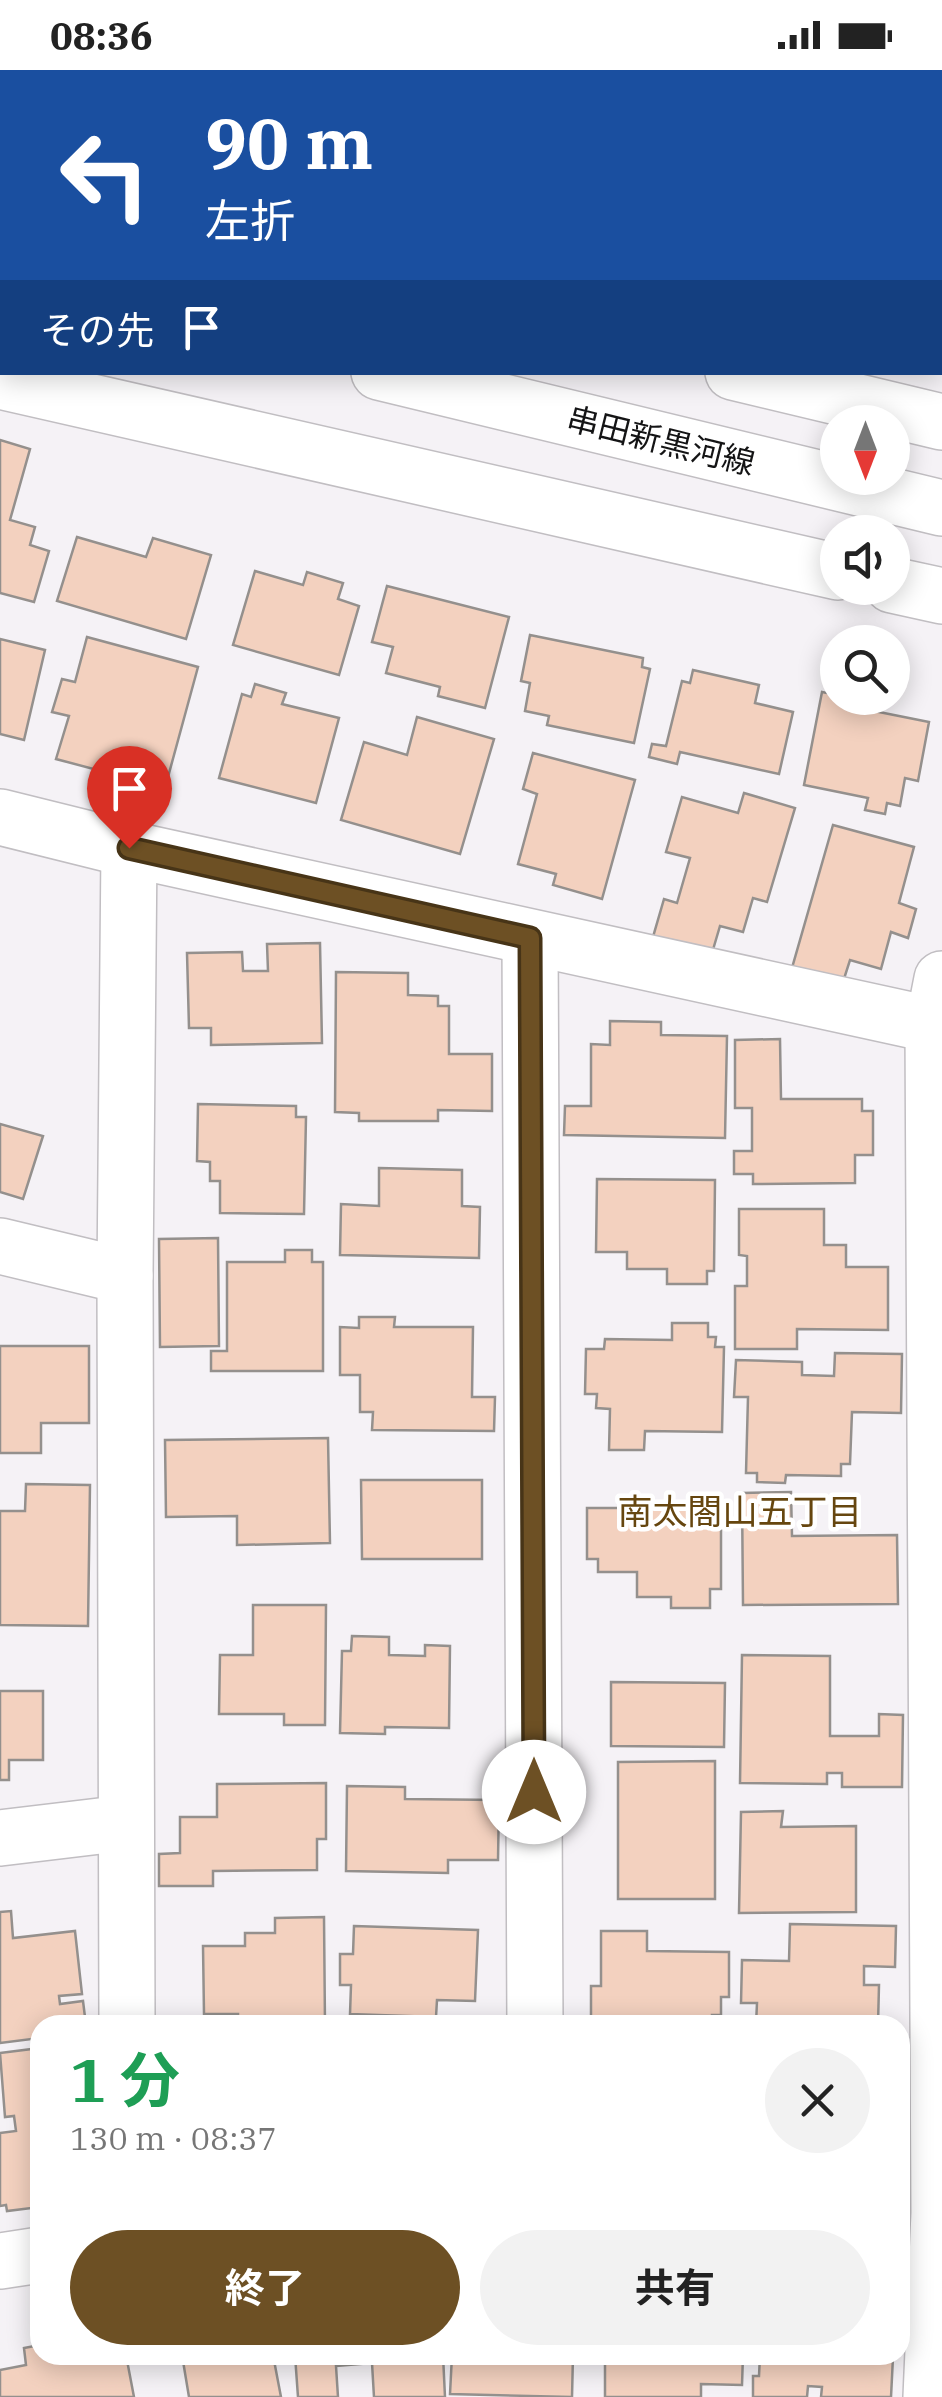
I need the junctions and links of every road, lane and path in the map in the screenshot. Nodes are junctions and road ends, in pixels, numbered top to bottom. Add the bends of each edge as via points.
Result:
1 (391, 375) edge
2 (746, 375) edge
3 (0, 381) edge
4 (942, 422) edge
5 (942, 508) edge
6 (820, 568) edge
7 (910, 589) edge
8 (942, 596) edge
9 (0, 816) edge
10 (129, 848) junction
11 (530, 938) junction
12 (939, 1010) edge
13 (0, 1246) edge
14 (125, 1276) junction
15 (125, 1823) junction
16 (0, 1838) edge
17 (127, 2015) edge
18 (535, 2015) edge
19 (927, 2213) edge
20 (30, 2256) edge
21 (0, 2261) edge
22 (931, 2397) edge

1 - 5 street, 串田新黒河線
2 - 4 street
3 - 6 street
7 - 8 street
9 - 10 street
10 - 11 street
10 - 14 street
11 - 12 street
11 - 18 street
12 - 19 street
13 - 14 street
14 - 15 street
15 - 16 street
15 - 17 street
19 - 22 street
20 - 21 street

